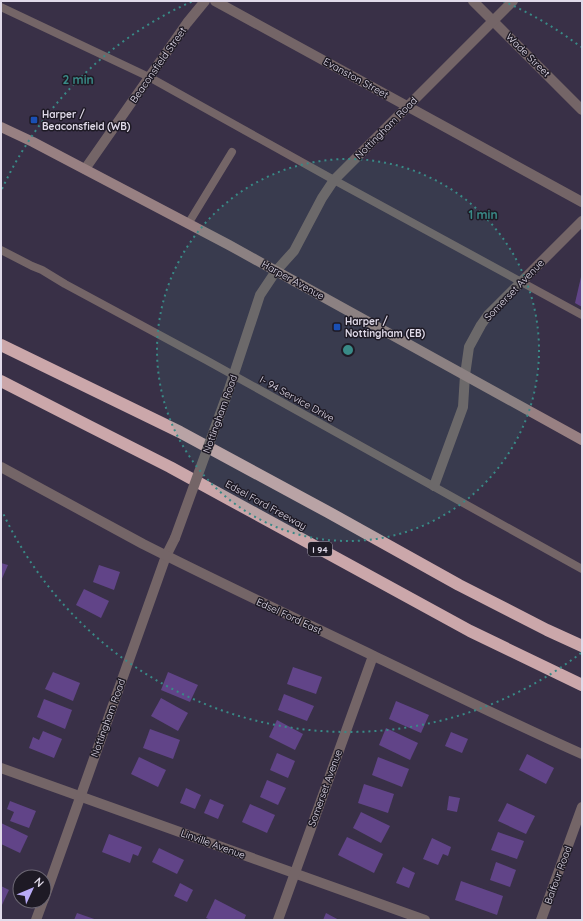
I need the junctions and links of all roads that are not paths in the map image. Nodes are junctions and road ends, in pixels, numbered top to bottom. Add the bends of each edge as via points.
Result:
1 (205, 1) edge
2 (215, 1) edge
3 (473, 1) edge
4 (513, 1) edge
5 (1, 7) edge
6 (493, 21) junction
7 (149, 77) junction
8 (408, 106) junction
9 (582, 110) edge
10 (1, 127) edge
11 (232, 152) dead end
12 (85, 169) junction
13 (334, 180) junction
14 (582, 202) edge
15 (582, 221) edge
16 (188, 224) junction
17 (1, 250) edge
18 (276, 271) junction
19 (521, 282) junction
20 (582, 316) edge
21 (1, 345) edge
22 (465, 375) junction
23 (233, 376) junction
24 (1, 381) edge
25 (582, 440) edge
26 (1, 467) edge
27 (434, 486) junction
28 (166, 556) junction
29 (582, 568) edge
30 (582, 646) edge
31 (373, 656) junction
32 (582, 685) edge
33 (582, 754) edge
34 (1, 768) edge
35 (80, 797) junction
36 (582, 807) edge
37 (295, 873) junction
38 (52, 877) edge
39 (40, 909) edge
40 (36, 920) edge
41 (278, 920) edge
42 (424, 920) edge
43 (541, 920) edge

1 - 7 street, Beaconsfield Street
2 - 8 street, Evanston Street
3 - 6 street, Wade Street
4 - 6 street, Nottingham Road
5 - 7 lane
6 - 8 street, Nottingham Road
6 - 9 street, Wade Street
7 - 12 street, Beaconsfield Street
7 - 13 lane
8 - 13 street, Nottingham Road
8 - 14 street, Evanston Street
10 - 12 main road, Harper Avenue
11 - 16 lane
12 - 16 main road, Harper Avenue
13 - 18 street, Nottingham Road via 294,251
13 - 19 lane
15 - 19 street, Somerset Avenue
16 - 18 main road, Harper Avenue
17 - 23 lane, I- 94 Service Drive
18 - 22 main road, Harper Avenue
18 - 23 street, Nottingham Road via 260,295
19 - 20 lane
19 - 22 street, Somerset Avenue via 480,325 469,347
21 - 30 highway via 180,432 459,585
22 - 25 main road, Harper Avenue
22 - 27 street, Somerset Avenue via 463,406
23 - 27 lane, I- 94 Service Drive
23 - 28 street, Nottingham Road, bridge via 175,538
24 - 32 highway, Edsel Ford Freeway / I 94 via 170,467 470,631
26 - 28 street, Edsel Ford East
27 - 29 lane, I- 94 Service Drive
28 - 31 street, Edsel Ford East
28 - 35 street, Nottingham Road
31 - 33 street, Edsel Ford East
31 - 37 street, Somerset Avenue
34 - 35 street, Linville Avenue
35 - 37 street, Linville Avenue
35 - 38 street, Nottingham Road
36 - 43 street, Balfour Road
37 - 41 street, Somerset Avenue
37 - 42 street, Linville Avenue
39 - 40 street, Nottingham Road

